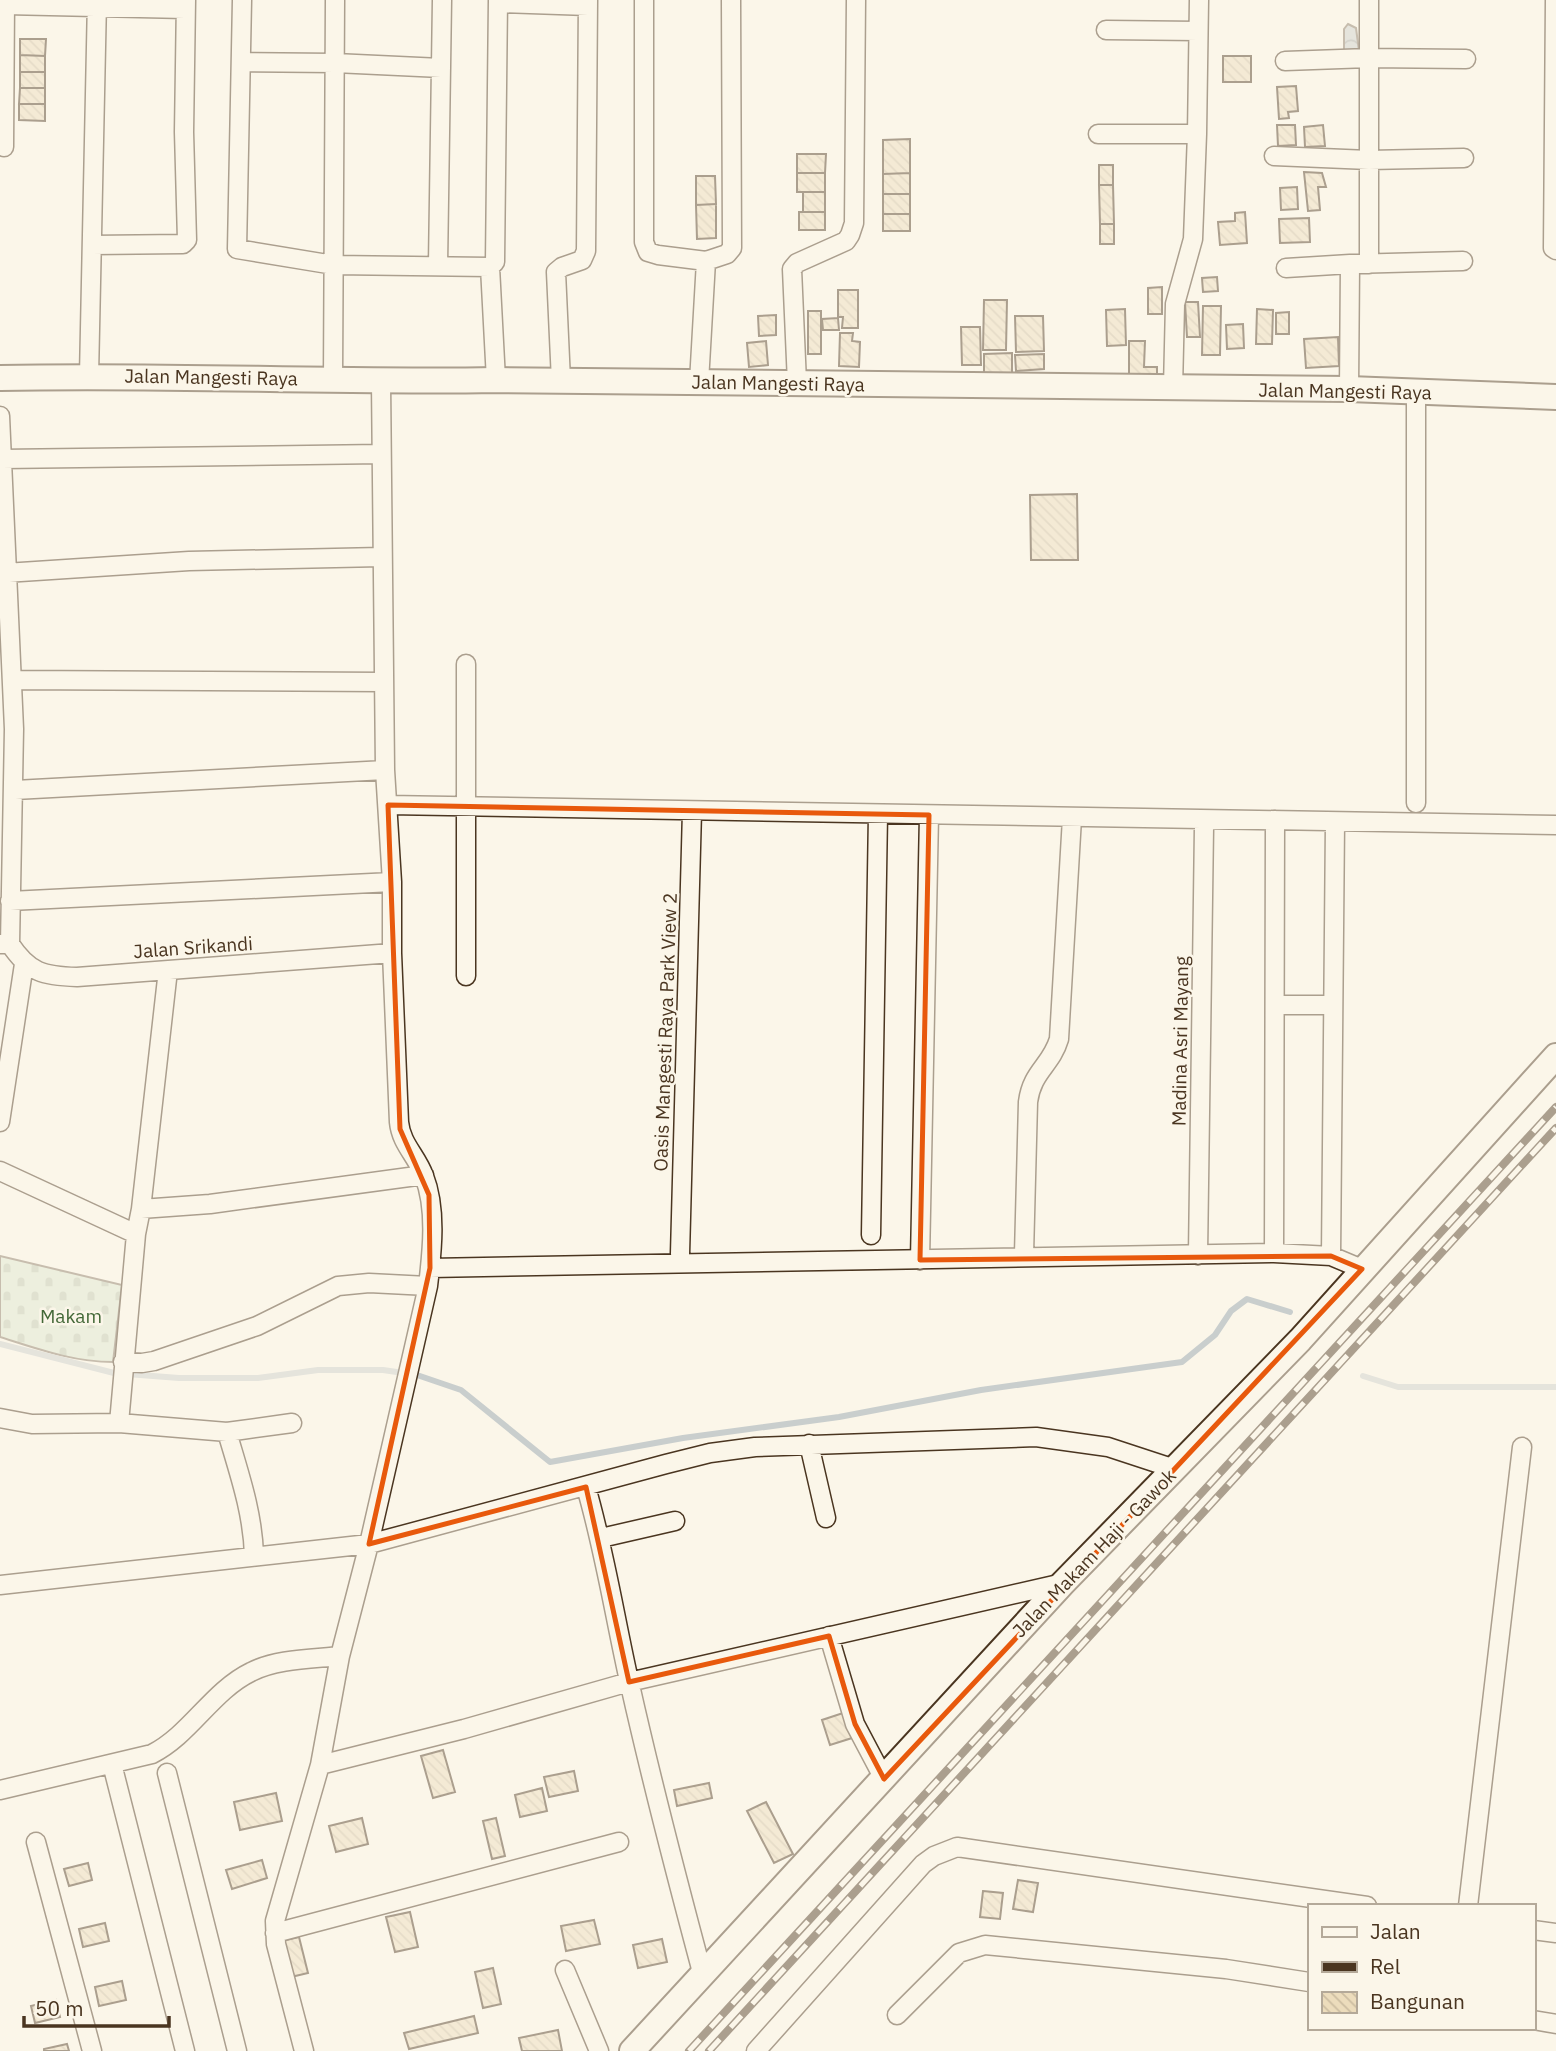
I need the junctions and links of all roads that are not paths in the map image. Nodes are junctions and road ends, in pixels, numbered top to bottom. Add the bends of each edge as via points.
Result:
1 (242, 0) edge
2 (335, 0) edge
3 (442, 0) edge
4 (644, 0) edge
5 (731, 0) edge
6 (856, 0) edge
7 (1199, 0) edge
8 (1370, 0) edge
9 (1555, 0) edge
10 (498, 1) edge
11 (5, 3) edge
12 (588, 3) edge
13 (97, 4) edge
14 (186, 5) edge
15 (1105, 30) dead end
16 (1198, 31) junction
17 (1369, 58) junction
18 (1466, 59) dead end
19 (1285, 61) dead end
20 (241, 62) junction
21 (335, 62) junction
22 (441, 68) junction
23 (1098, 134) dead end
24 (1197, 134) junction
25 (4, 147) dead end
26 (1273, 156) dead end
27 (1464, 158) dead end
28 (1369, 160) junction
29 (92, 245) junction
30 (1556, 250) edge
31 (706, 261) junction
32 (1463, 261) dead end
33 (1350, 264) junction
34 (1370, 264) junction
35 (334, 265) junction
36 (438, 265) junction
37 (490, 267) junction
38 (1286, 268) dead end
39 (89, 376) junction
40 (0, 378) edge
41 (333, 379) junction
42 (496, 380) junction
43 (561, 381) junction
44 (381, 382) junction
45 (699, 382) junction
46 (797, 383) junction
47 (1173, 388) junction
48 (1349, 390) junction
49 (1416, 392) junction
50 (1556, 397) edge
51 (0, 416) edge
52 (382, 454) junction
53 (2, 459) edge
54 (381, 557) junction
55 (5, 573) junction
56 (466, 664) dead end
57 (12, 680) junction
58 (383, 682) junction
59 (7, 729) edge
60 (385, 770) junction
61 (15, 790) junction
62 (1416, 803) dead end
63 (388, 805) junction
64 (466, 807) junction
65 (692, 811) junction
66 (878, 814) junction
67 (929, 815) junction
68 (1072, 818) junction
69 (1275, 820) junction
70 (1335, 822) junction
71 (1556, 825) edge
72 (1204, 827) dead end
73 (392, 881) junction
74 (10, 901) junction
75 (5, 944) edge
76 (392, 953) junction
77 (24, 964) junction
78 (168, 970) junction
79 (466, 976) dead end
80 (1275, 1005) junction
81 (1333, 1005) junction
82 (1556, 1056) edge
83 (0, 1120) edge
84 (0, 1171) edge
85 (424, 1175) junction
86 (141, 1209) junction
87 (136, 1234) junction
88 (871, 1235) dead end
89 (1274, 1253) junction
90 (680, 1254) dead end
91 (1024, 1254) dead end
92 (1198, 1255) junction
93 (1331, 1255) junction
94 (920, 1259) junction
95 (1362, 1269) junction
96 (429, 1277) junction
97 (123, 1369) junction
98 (0, 1418) edge
99 (119, 1423) junction
100 (292, 1423) dead end
101 (227, 1432) junction
102 (809, 1444) junction
103 (1522, 1447) dead end
104 (1175, 1469) junction
105 (586, 1487) junction
106 (826, 1518) dead end
107 (676, 1521) dead end
108 (601, 1538) junction
109 (369, 1544) junction
110 (254, 1556) junction
111 (1063, 1583) junction
112 (0, 1585) edge
113 (830, 1636) junction
114 (340, 1656) junction
115 (629, 1682) junction
116 (112, 1764) junction
117 (320, 1765) junction
118 (167, 1773) dead end
119 (884, 1779) junction
120 (0, 1790) edge
121 (36, 1842) dead end
122 (619, 1842) dead end
123 (1353, 1904) edge
124 (1468, 1904) edge
125 (1535, 1930) edge
126 (275, 1933) junction
127 (1556, 1933) edge
128 (565, 1970) dead end
129 (703, 1976) junction
130 (1308, 1982) edge
131 (897, 2015) dead end
132 (1535, 2020) edge
133 (1556, 2024) edge
134 (92, 2051) edge
135 (185, 2051) edge
136 (237, 2051) edge
137 (304, 2051) edge
138 (599, 2051) edge
139 (632, 2051) edge
140 (756, 2051) edge

1 - 20 street
2 - 21 street
3 - 22 street
4 - 31 street via 645,242 648,251 657,256
5 - 31 street via 732,248
6 - 46 street via 854,223 846,241 792,269
7 - 16 street
8 - 17 street
9 - 30 street
10 - 12 street
10 - 37 street via 495,262
11 - 13 street
11 - 25 street
12 - 43 street via 586,251 582,260 556,272
13 - 14 street
13 - 29 street
14 - 29 street via 187,240 183,244
15 - 16 street
16 - 24 street
17 - 18 street
17 - 19 street
17 - 28 street
20 - 21 street
20 - 35 street via 237,249
21 - 22 street
21 - 35 street
22 - 36 street
23 - 24 street
24 - 47 street via 1193,239 1175,304
26 - 28 street
27 - 28 street
28 - 34 street
29 - 39 street
31 - 45 street
32 - 34 street
33 - 34 street
33 - 38 street
33 - 48 street
35 - 36 street
35 - 41 street
36 - 37 street
37 - 42 street
39 - 40 street, Jalan Mangesti Raya
39 - 41 street, Jalan Mangesti Raya
41 - 44 street, Jalan Mangesti Raya
42 - 43 street, Jalan Mangesti Raya
42 - 44 street, Jalan Mangesti Raya
43 - 45 street, Jalan Mangesti Raya
44 - 52 street
45 - 46 street, Jalan Mangesti Raya
46 - 47 street, Jalan Mangesti Raya
47 - 48 street, Jalan Mangesti Raya
48 - 49 street, Jalan Mangesti Raya
49 - 50 street, Jalan Mangesti Raya
49 - 62 street
51 - 53 street
52 - 53 street
52 - 54 street
53 - 55 street
54 - 55 street via 189,561
54 - 58 street
55 - 57 street
56 - 64 street
57 - 58 street
57 - 59 street
58 - 60 street
59 - 61 street
60 - 61 street
60 - 63 street
61 - 74 street
63 - 64 street
63 - 73 street
64 - 65 street
64 - 79 street
65 - 66 street
65 - 90 street, Oasis Mangesti Raya Park View 2
66 - 67 street
66 - 88 street
67 - 68 street
67 - 94 street
68 - 69 street
68 - 91 street via 1059,1039 1055,1053 1034,1077 1028,1102
69 - 70 street
69 - 80 street
70 - 71 street
70 - 81 street
72 - 92 street, Madina Asri Mayang
73 - 74 street
73 - 76 street
74 - 75 street
75 - 77 street
76 - 78 street, Jalan Srikandi
76 - 85 street via 400,1129
77 - 78 street, Jalan Srikandi via 51,976
77 - 83 street
78 - 86 street
80 - 81 street
80 - 89 street
81 - 93 street
82 - 95 street, Jalan Makam Haji - Gawok
84 - 87 street
85 - 86 street
85 - 96 street via 431,1222
86 - 87 street
87 - 97 street
89 - 92 street
89 - 93 street
92 - 94 street
93 - 95 street
94 - 96 street
95 - 104 street, Jalan Makam Haji - Gawok
96 - 97 street via 338,1286 257,1326
96 - 109 street
97 - 99 street
98 - 99 street via 52,1425
99 - 101 street
100 - 101 street
101 - 110 street via 249,1509
102 - 104 street via 1036,1437 1108,1447
102 - 105 street via 710,1453
102 - 106 street
103 - 124 street
104 - 111 street, Jalan Makam Haji - Gawok
105 - 108 street
105 - 109 street
107 - 108 street
108 - 115 street
109 - 110 street
109 - 114 street
110 - 112 street
111 - 113 street
111 - 119 street, Jalan Makam Haji - Gawok
113 - 115 street
113 - 119 street via 855,1724
114 - 116 street via 254,1670 159,1750
114 - 117 street
115 - 117 street
115 - 129 street
116 - 120 street
116 - 135 street
117 - 126 street
118 - 136 street
119 - 129 street, Jalan Makam Haji - Gawok
121 - 134 street
122 - 126 street
123 - 140 street via 957,1847 923,1864
125 - 127 street
126 - 137 street
128 - 138 street
129 - 139 street, Jalan Makam Haji - Gawok
130 - 131 street via 985,1945 959,1953
132 - 133 street

